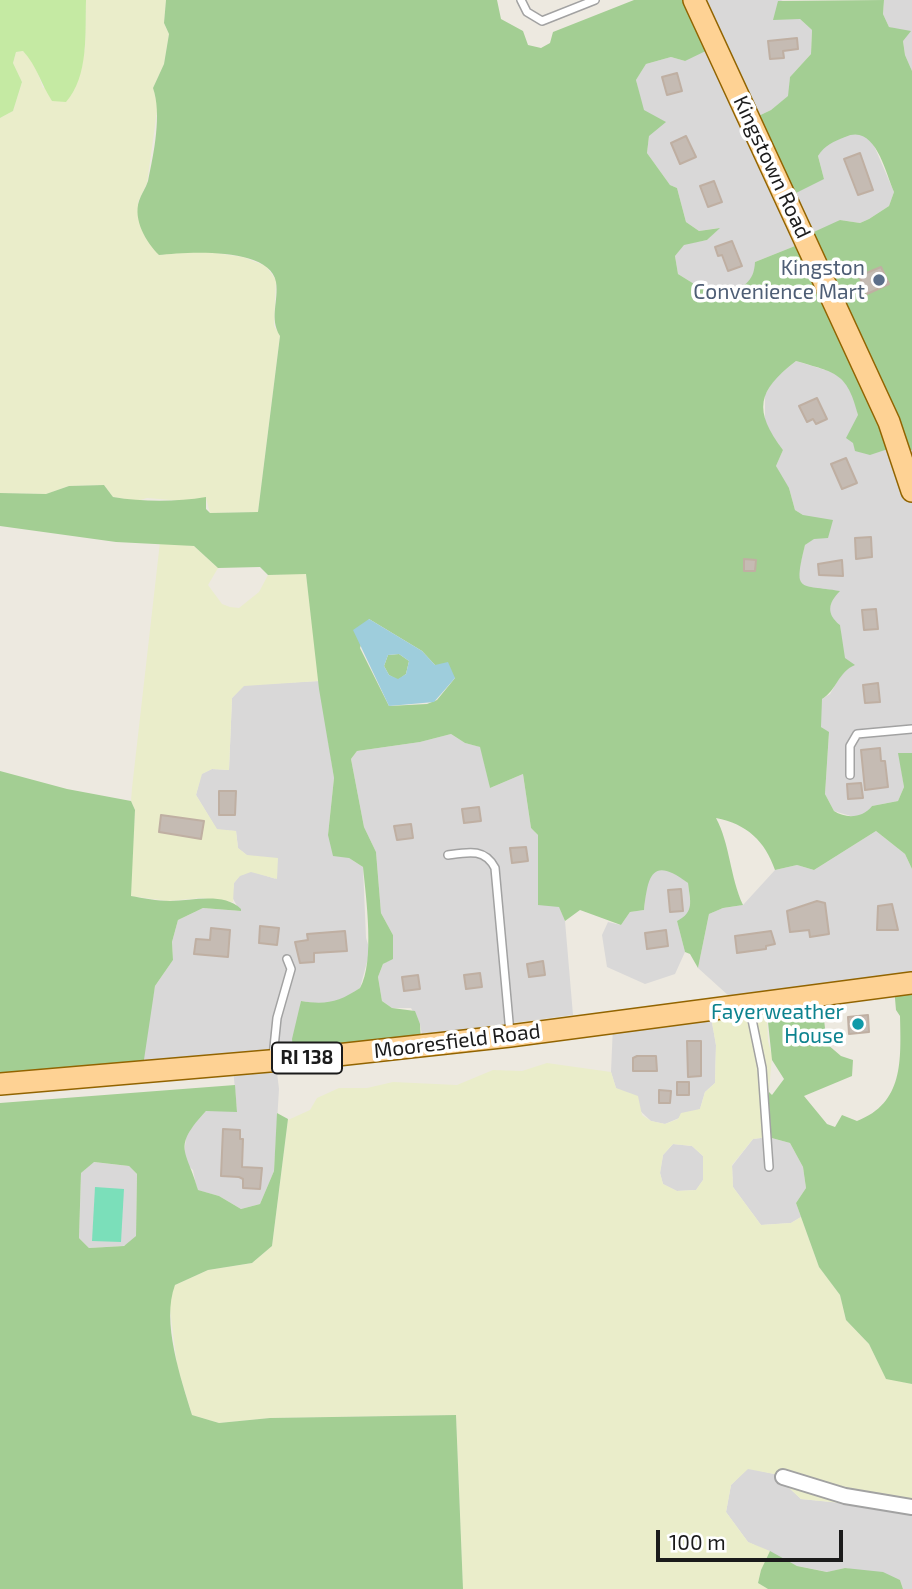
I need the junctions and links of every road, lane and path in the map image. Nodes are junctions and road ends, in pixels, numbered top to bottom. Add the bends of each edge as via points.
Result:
1 (521, 0) edge
2 (595, 0) edge
3 (694, 0) edge
4 (912, 491) edge
5 (912, 729) edge
6 (850, 775) dead end
7 (448, 855) dead end
8 (287, 958) dead end
9 (912, 983) edge
10 (748, 1003) junction
11 (510, 1036) junction
12 (273, 1061) junction
13 (0, 1084) edge
14 (769, 1167) dead end
15 (783, 1477) dead end
16 (912, 1507) edge

1 - 2 lane via 527,12 542,21
3 - 4 main road, Kingstown Road via 889,422
5 - 6 lane via 857,734 850,746
7 - 11 lane via 484,855 495,869
8 - 12 lane via 291,969 275,1029
9 - 10 main road, Mooresfield Road / RI 138
10 - 11 main road, Mooresfield Road / RI 138
10 - 14 lane via 762,1068
11 - 12 main road, Mooresfield Road / RI 138
12 - 13 main road, Mooresfield Road / RI 138
15 - 16 street via 845,1496

